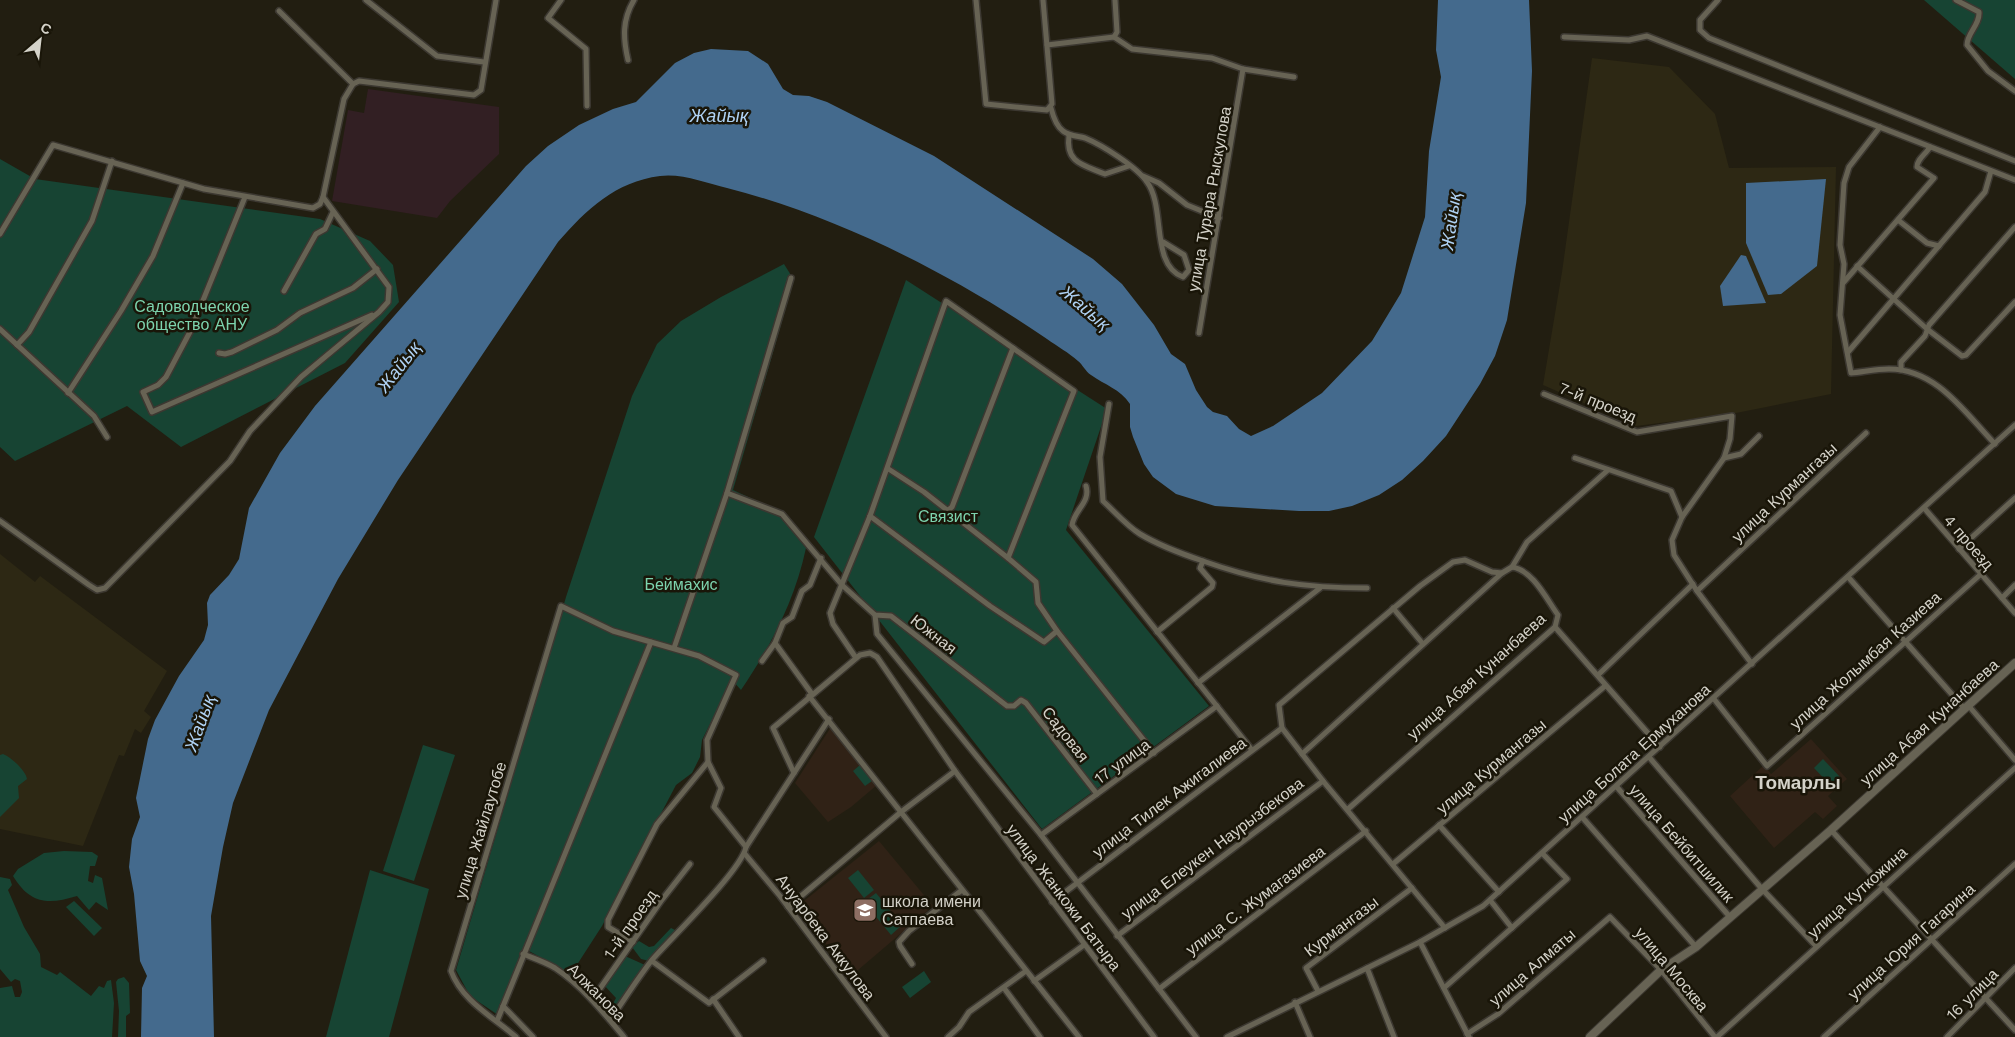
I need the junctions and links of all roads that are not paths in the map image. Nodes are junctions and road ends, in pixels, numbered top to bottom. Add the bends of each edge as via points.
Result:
1 (366, 0) edge
2 (496, 0) edge
3 (561, 0) edge
4 (634, 0) edge
5 (976, 0) edge
6 (1044, 0) edge
7 (1115, 0) edge
8 (1718, 0) edge
9 (1956, 0) edge
10 (278, 11) dead end
11 (1114, 37) junction
12 (1564, 37) dead end
13 (1047, 45) junction
14 (628, 60) dead end
15 (484, 62) junction
16 (1243, 69) junction
17 (1294, 77) dead end
18 (353, 84) junction
19 (2015, 91) edge
20 (587, 106) dead end
21 (1051, 106) junction
22 (1880, 128) junction
23 (1069, 135) junction
24 (1930, 147) junction
25 (112, 161) junction
26 (2015, 161) edge
27 (1129, 166) junction
28 (1991, 171) junction
29 (1141, 174) junction
30 (2015, 180) edge
31 (184, 183) junction
32 (245, 197) junction
33 (323, 197) junction
34 (333, 212) junction
35 (1219, 218) junction
36 (1898, 220) junction
37 (2015, 227) edge
38 (0, 234) edge
39 (1162, 242) junction
40 (1939, 246) junction
41 (1857, 266) junction
42 (377, 269) junction
43 (791, 278) dead end
44 (1842, 284) junction
45 (284, 291) dead end
46 (1893, 299) junction
47 (2015, 302) edge
48 (379, 312) junction
49 (0, 329) edge
50 (1927, 330) junction
51 (1198, 333) dead end
52 (17, 345) junction
53 (1013, 348) junction
54 (1848, 352) junction
55 (219, 353) dead end
56 (1901, 370) junction
57 (68, 393) junction
58 (1544, 394) dead end
59 (1109, 404) dead end
60 (2015, 426) edge
61 (1866, 433) dead end
62 (1759, 436) dead end
63 (107, 437) dead end
64 (1995, 444) junction
65 (1575, 458) dead end
66 (1724, 458) junction
67 (887, 468) junction
68 (1608, 470) junction
69 (1086, 486) dead end
70 (727, 493) junction
71 (2015, 498) edge
72 (1925, 509) junction
73 (947, 511) junction
74 (870, 516) junction
75 (1682, 517) junction
76 (0, 521) edge
77 (1959, 549) junction
78 (821, 558) junction
79 (1008, 558) junction
80 (1203, 561) junction
81 (1512, 567) junction
82 (1502, 573) junction
83 (1981, 574) junction
84 (1848, 578) junction
85 (1693, 584) junction
86 (842, 585) junction
87 (2015, 585) edge
88 (1320, 588) junction
89 (1367, 588) dead end
90 (1697, 591) junction
91 (2002, 598) junction
92 (1393, 608) junction
93 (2015, 613) edge
94 (874, 615) junction
95 (1555, 627) junction
96 (1057, 631) junction
97 (1157, 632) junction
98 (1905, 641) junction
99 (651, 642) junction
100 (775, 643) junction
101 (1423, 644) junction
102 (674, 648) junction
103 (858, 657) junction
104 (762, 661) dead end
105 (2015, 663) edge
106 (1752, 664) junction
107 (1598, 675) junction
108 (1198, 683) junction
109 (1605, 686) junction
110 (811, 695) junction
111 (1714, 699) junction
112 (1011, 706) joint
113 (1217, 706) junction
114 (1966, 707) junction
115 (829, 719) junction
116 (1282, 728) junction
117 (1660, 747) junction
118 (1252, 750) junction
119 (1154, 753) junction
120 (1302, 754) junction
121 (1649, 757) junction
122 (2015, 760) edge
123 (708, 762) junction
124 (2015, 768) edge
125 (955, 771) junction
126 (794, 773) junction
127 (1323, 781) junction
128 (1616, 786) junction
129 (1097, 794) junction
130 (1348, 809) junction
131 (901, 812) junction
132 (1582, 817) junction
133 (1439, 825) junction
134 (1831, 830) junction
135 (1366, 831) junction
136 (1041, 835) junction
137 (745, 850) junction
138 (1542, 853) junction
139 (690, 864) dead end
140 (1393, 864) junction
141 (2015, 864) edge
142 (1077, 882) junction
143 (1882, 886) junction
144 (1412, 888) junction
145 (1762, 889) junction
146 (962, 890) junction
147 (1499, 892) junction
148 (1490, 900) junction
149 (1052, 902) junction
150 (788, 907) junction
151 (1610, 917) joint
152 (1730, 917) junction
153 (1445, 928) junction
154 (1512, 928) junction
155 (1117, 936) junction
156 (1931, 938) junction
157 (632, 942) junction
158 (1420, 942) junction
159 (1084, 945) junction
160 (1816, 946) junction
161 (1696, 947) junction
162 (523, 954) junction
163 (652, 961) junction
164 (763, 961) dead end
165 (912, 964) dead end
166 (1367, 968) junction
167 (2015, 968) edge
168 (1661, 970) junction
169 (1026, 971) junction
170 (1034, 981) junction
171 (1004, 988) junction
172 (1444, 988) junction
173 (1159, 989) junction
174 (1318, 991) junction
175 (1985, 998) junction
176 (592, 1000) junction
177 (713, 1000) junction
178 (1295, 1002) junction
179 (503, 1006) junction
180 (497, 1020) junction
181 (610, 1020) junction
182 (2015, 1030) edge
183 (1468, 1035) edge
184 (516, 1037) edge
185 (533, 1037) edge
186 (624, 1037) edge
187 (739, 1037) edge
188 (886, 1037) edge
189 (948, 1037) edge
190 (1040, 1037) edge
191 (1079, 1037) edge
192 (1154, 1037) edge
193 (1196, 1037) edge
194 (1227, 1037) edge
195 (1310, 1037) edge
196 (1394, 1037) edge
197 (1590, 1037) edge
198 (1716, 1037) edge
199 (1824, 1037) edge
200 (1947, 1037) edge

1 - 15 street via 437,56
2 - 15 street
3 - 20 street via 548,18 586,49
4 - 14 street via 627,12 623,38
5 - 21 street via 986,104 1047,110
6 - 13 street
7 - 11 street
8 - 26 street via 1700,20 1700,30 1709,38
9 - 19 street via 1979,12 1980,20 1967,45 1988,71
10 - 18 street
11 - 13 street
11 - 16 street via 1132,49 1212,58
12 - 22 street via 1629,40 1647,36
13 - 21 street
15 - 18 street via 481,90 474,95 359,81
16 - 17 street
16 - 35 street, улица Турара Рыскулова
18 - 33 street via 344,99
21 - 23 street via 1059,128
22 - 24 street
22 - 44 street via 1849,167 1844,183 1840,245 1844,264
23 - 27 street via 1092,142
23 - 27 street via 1067,146 1075,160 1105,174
24 - 28 street
24 - 36 street via 1917,167 1934,178
25 - 31 street
25 - 38 street via 53,144
25 - 52 street via 92,221 40,315
27 - 29 street
28 - 30 street
28 - 40 street via 1984,192
29 - 35 street via 1159,183 1187,205
29 - 39 street via 1154,195
31 - 32 street
31 - 57 street via 152,256
32 - 33 street via 313,208
32 - 48 street via 191,330 166,377 143,392 152,412
33 - 34 street
34 - 42 street
34 - 45 street via 325,228 316,234
35 - 51 street, улица Турара Рыскулова
36 - 40 street via 1927,243
36 - 41 street
37 - 50 street
39 - 39 street via 1184,256 1190,270 1187,275 1183,277 1172,272
40 - 46 street
41 - 44 street
41 - 46 street
42 - 48 street via 389,287 388,302
42 - 55 street via 353,288 300,314 277,330 232,352
43 - 70 street
44 - 54 street via 1840,315
46 - 50 street
46 - 54 street
47 - 50 street via 1966,355 1958,354
48 - 76 street via 301,377 250,431 230,461 105,588 97,590 89,585
49 - 52 street
50 - 56 street via 1901,362
52 - 57 street
53 - 67 street via 946,301
53 - 73 street via 952,506
53 - 79 street via 1074,391
54 - 56 street via 1851,373
56 - 64 street via 1928,379 1945,390
57 - 63 street via 94,416
58 - 66 street, 7-й проезд via 1637,432 1732,416
59 - 80 street via 1100,457 1103,502 1139,534
60 - 64 street, улица Болата Ермуханова
61 - 90 street, улица Курмангазы
62 - 66 street via 1740,454
64 - 72 street, улица Болата Ермуханова
65 - 68 street
66 - 75 street
67 - 73 street
67 - 74 street
68 - 75 street via 1671,491
68 - 81 street via 1527,542
69 - 97 street via 1086,501 1073,515 1072,525
70 - 78 street, Южная via 782,514
70 - 102 street
71 - 77 street
72 - 77 street, 4 проезд
72 - 84 street, улица Болата Ермуханова
73 - 79 street
74 - 86 street
74 - 96 street via 990,606 1044,642
75 - 85 street via 1672,540 1674,555
77 - 83 street, 4 проезд
78 - 86 street, Южная
78 - 100 street via 810,585 802,591 792,616 783,622
79 - 96 street via 1036,582 1038,603
80 - 88 street via 1244,576
80 - 97 street via 1200,568 1211,578 1212,587
81 - 82 street
81 - 95 street, улица Абая Кунанбаева via 1527,574 1558,616
82 - 92 street via 1465,560 1453,562
82 - 101 street
83 - 91 street, 4 проезд
83 - 98 street, улица Жолымбая Казиева
84 - 98 street
84 - 106 street, улица Болата Ермуханова
85 - 90 street
85 - 107 street
86 - 94 street, Южная
86 - 103 street via 830,619
87 - 91 street
88 - 89 street
88 - 108 street
90 - 106 street
91 - 93 street, 4 проезд
92 - 101 street
92 - 116 street via 1278,705
94 - 112 street, Южная via 891,616
94 - 136 street via 878,634
95 - 107 street
95 - 130 street, улица Абая Кунанбаева
96 - 119 street
97 - 108 street
98 - 111 street, улица Жолымбая Казиева via 1768,766
98 - 114 street
99 - 102 street
99 - 162 street
99 - 180 street, улица Жайлаутобе via 613,631 561,606 451,971 464,995
100 - 104 street
100 - 110 street
101 - 120 street
102 - 123 street via 699,656 736,675 707,740
103 - 110 street
103 - 125 street, улица Жанкожи Батыра via 870,652 877,656
105 - 114 street, улица Абая Кунанбаева
106 - 111 street, улица Болата Ермуханова
107 - 109 street
108 - 113 street
109 - 117 street
109 - 133 street, улица Курмангазы
110 - 115 street
110 - 126 street via 773,728
111 - 117 street, улица Болата Ермуханова
112 - 129 street, Садовая via 1021,700 1026,703
113 - 118 street
113 - 119 street, 17 улица
114 - 122 street
114 - 134 street, улица Абая Кунанбаева
115 - 126 street
115 - 131 street
116 - 118 street, улица Тилек Ажигалиева
116 - 120 street
117 - 121 street, улица Болата Ермуханова
118 - 142 street, улица Тилек Ажигалиева
119 - 129 street, 17 улица
120 - 127 street
121 - 128 street, улица Болата Ермуханова
121 - 145 street
123 - 137 street, Ануарбека Аккулова via 721,788 714,807
123 - 157 street via 657,824 608,920 608,927
124 - 143 street, улица Куткожина
125 - 131 street
125 - 149 street, улица Жанкожи Батыра
126 - 137 street
127 - 130 street
127 - 155 street, улица Елеукен Наурызбекова
128 - 132 street, улица Болата Ермуханова
128 - 152 street, улица Бейбитшилик
129 - 136 street, 17 улица
130 - 135 street
131 - 146 street
131 - 150 street
132 - 138 street, улица Болата Ермуханова
132 - 161 street
133 - 140 street, улица Курмангазы
133 - 147 street
134 - 143 street
134 - 145 street, улица Абая Кунанбаева
135 - 140 street
135 - 173 street, улица С. Жумагазиева
136 - 142 street
137 - 150 street, Ануарбека Аккулова
137 - 163 street via 728,876
138 - 147 street, улица Болата Ермуханова
138 - 154 street via 1567,879
139 - 157 street, 1-й проезд
140 - 144 street
141 - 156 street, улица Юрия Гагарина
142 - 149 street, улица Тилек Ажигалиева
142 - 155 street
143 - 156 street
143 - 160 street, улица Куткожина
144 - 153 street
144 - 174 street, Курмангазы via 1306,968
145 - 152 street, улица Абая Кунанбаева
145 - 160 street
146 - 165 street via 903,937 900,946
146 - 169 street
147 - 148 street, улица Болата Ермуханова
148 - 153 street, улица Болата Ермуханова
148 - 154 street
149 - 159 street, улица Жанкожи Батыра
150 - 188 street, Ануарбека Аккулова
151 - 168 street, улица Москва
151 - 183 street, улица Алматы via 1498,1014
152 - 161 street, улица Абая Кунанбаева
153 - 158 street, улица Болата Ермуханова
154 - 172 street
155 - 173 street
156 - 175 street
156 - 199 street, улица Юрия Гагарина
157 - 176 street, 1-й проезд
158 - 166 street, улица Болата Ермуханова
158 - 172 street
159 - 170 street
159 - 192 street, улица Жанкожи Батыра
160 - 198 street, улица Куткожина
161 - 168 street, улица Абая Кунанбаева
162 - 176 street, Алжанова via 553,967
162 - 179 street
163 - 177 street via 709,1003
163 - 181 street
164 - 177 street
166 - 174 street, улица Болата Ермуханова
166 - 196 street
167 - 175 street, 16 улица
168 - 197 street, улица Абая Кунанбаева
168 - 198 street, улица Москва
169 - 170 street
169 - 171 street
170 - 191 street
171 - 189 street via 969,1012
171 - 190 street
172 - 183 street
173 - 193 street
174 - 178 street, улица Болата Ермуханова
175 - 182 street
175 - 200 street, 16 улица
176 - 181 street, Алжанова
177 - 187 street
178 - 194 street, улица Болата Ермуханова
178 - 195 street
179 - 180 street
179 - 185 street
180 - 184 street, улица Жайлаутобе
181 - 186 street, Алжанова

